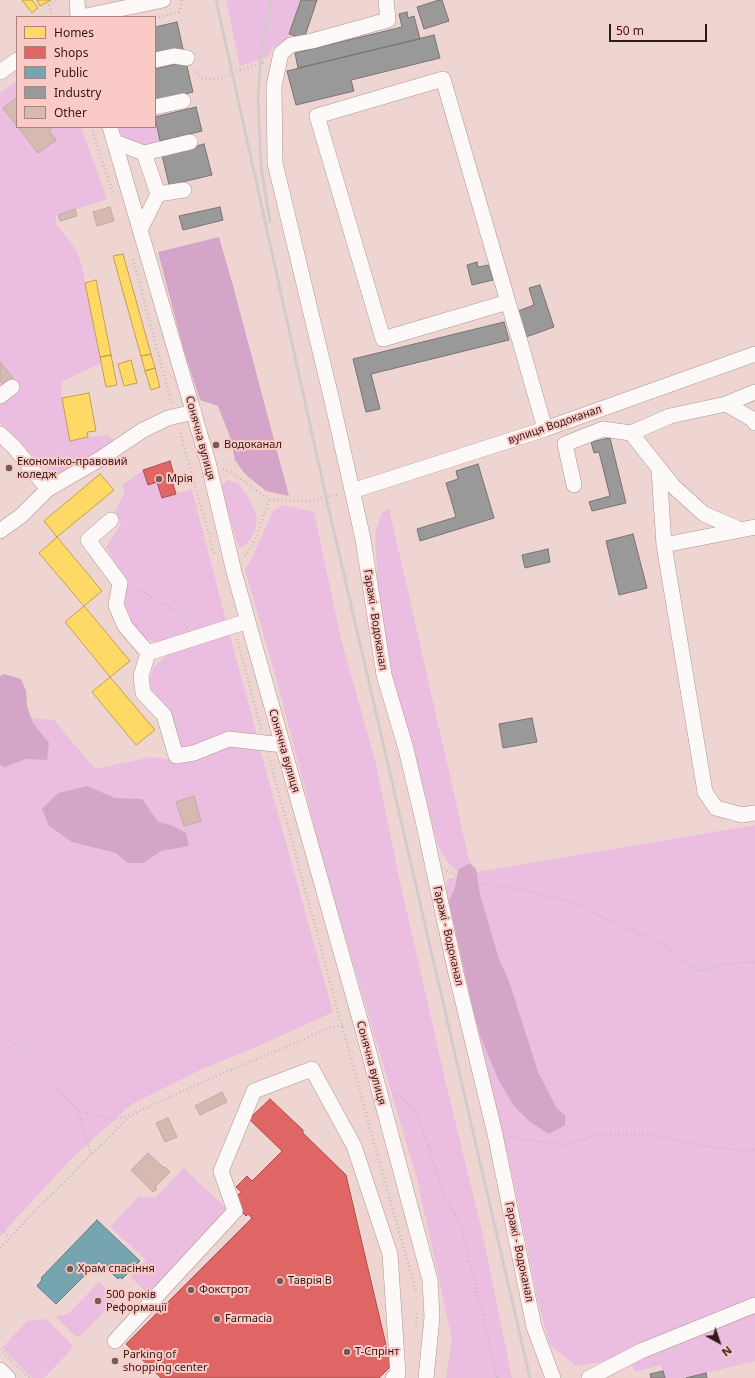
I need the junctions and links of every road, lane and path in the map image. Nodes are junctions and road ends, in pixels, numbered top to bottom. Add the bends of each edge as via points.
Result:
1 (58, 0) edge
2 (77, 0) edge
3 (163, 0) edge
4 (386, 0) edge
5 (53, 16) edge
6 (80, 16) edge
7 (85, 16) edge
8 (187, 58) joint
9 (280, 59) junction
10 (156, 60) edge
11 (16, 61) edge
12 (0, 72) edge
13 (183, 101) dead end
14 (156, 107) edge
15 (110, 128) edge
16 (115, 142) junction
17 (190, 142) dead end
18 (144, 153) junction
19 (184, 190) dead end
20 (158, 194) junction
21 (140, 230) junction
22 (508, 302) junction
23 (755, 354) edge
24 (12, 387) dead end
25 (755, 392) edge
26 (0, 396) edge
27 (726, 404) junction
28 (194, 412) junction
29 (755, 422) edge
30 (545, 429) junction
31 (630, 433) junction
32 (0, 434) edge
33 (208, 462) junction
34 (660, 469) junction
35 (574, 485) dead end
36 (48, 489) junction
37 (352, 492) junction
38 (269, 500) junction
39 (111, 520) dead end
40 (748, 529) edge
41 (0, 531) edge
42 (664, 545) junction
43 (234, 572) junction
44 (120, 583) junction
45 (248, 621) junction
46 (194, 638) junction
47 (148, 653) junction
48 (283, 745) junction
49 (755, 813) edge
50 (432, 864) junction
51 (755, 962) edge
52 (361, 1024) junction
53 (0, 1031) edge
54 (377, 1086) junction
55 (78, 1111) junction
56 (131, 1115) junction
57 (495, 1134) junction
58 (755, 1150) edge
59 (91, 1155) junction
60 (0, 1225) edge
61 (9, 1238) junction
62 (0, 1248) edge
63 (755, 1305) edge
64 (115, 1341) dead end
65 (0, 1370) edge
66 (8, 1378) edge
67 (393, 1378) edge
68 (426, 1378) edge
69 (497, 1378) edge
70 (553, 1378) edge
71 (589, 1378) edge

1 - 5 path via 49,5
2 - 6 street
3 - 7 street
4 - 9 street via 388,20 291,45 281,53
8 - 9 path via 202,78 217,80 243,69
8 - 10 street via 174,56
9 - 37 street, Гаражі - Водоканал via 274,86 275,162
11 - 12 street
13 - 14 street
15 - 16 street, Сонячна вулиця
16 - 18 street
16 - 21 street, Сонячна вулиця
17 - 18 street
18 - 20 street
19 - 20 street
20 - 21 street
21 - 28 street, Сонячна вулиця
22 - 22 street via 443,79 317,116 382,338
22 - 30 street
23 - 30 street, вулиця Водоканал
24 - 26 street
25 - 27 street
27 - 29 street
27 - 31 street via 670,416
28 - 33 street, Сонячна вулиця
28 - 36 street via 168,418 143,430
30 - 37 street, вулиця Водоканал
31 - 34 street
31 - 35 street via 603,430 565,444
32 - 36 street
33 - 38 path via 233,473
33 - 43 street, Сонячна вулиця
34 - 40 street via 673,486 704,514
34 - 42 street
36 - 41 street via 22,515
37 - 38 path via 311,501
37 - 50 street, Гаражі - Водоканал via 363,539 384,675 406,749
38 - 43 path via 256,538
39 - 44 street via 88,540
40 - 42 street
42 - 49 street via 705,792 716,808 742,815
43 - 45 street, Сонячна вулиця
44 - 46 path via 141,591 176,612
44 - 47 street via 116,604 125,626
45 - 46 street
45 - 48 street, Сонячна вулиця
46 - 47 street
47 - 48 street via 141,676 144,693 164,715 176,756 194,753 229,739
48 - 52 street, Сонячна вулиця
50 - 51 path via 470,882 567,900 634,932 662,942 698,972 724,964
50 - 57 street, Гаражі - Водоканал
52 - 54 street, Сонячна вулиця
52 - 56 path via 328,1028
53 - 55 path
54 - 68 street, Сонячна вулиця via 430,1280 432,1317
54 - 69 path via 401,1096 415,1110 443,1193 462,1228
55 - 56 path via 114,1120
55 - 59 path
56 - 59 path
57 - 58 path via 562,1146 604,1134 649,1134 704,1146
57 - 70 street, Гаражі - Водоканал via 534,1327
59 - 61 path
60 - 61 path
61 - 62 path
63 - 71 street via 641,1351
64 - 67 street via 235,1211 221,1172 254,1091 312,1069 354,1146 390,1254 398,1374
65 - 66 street

